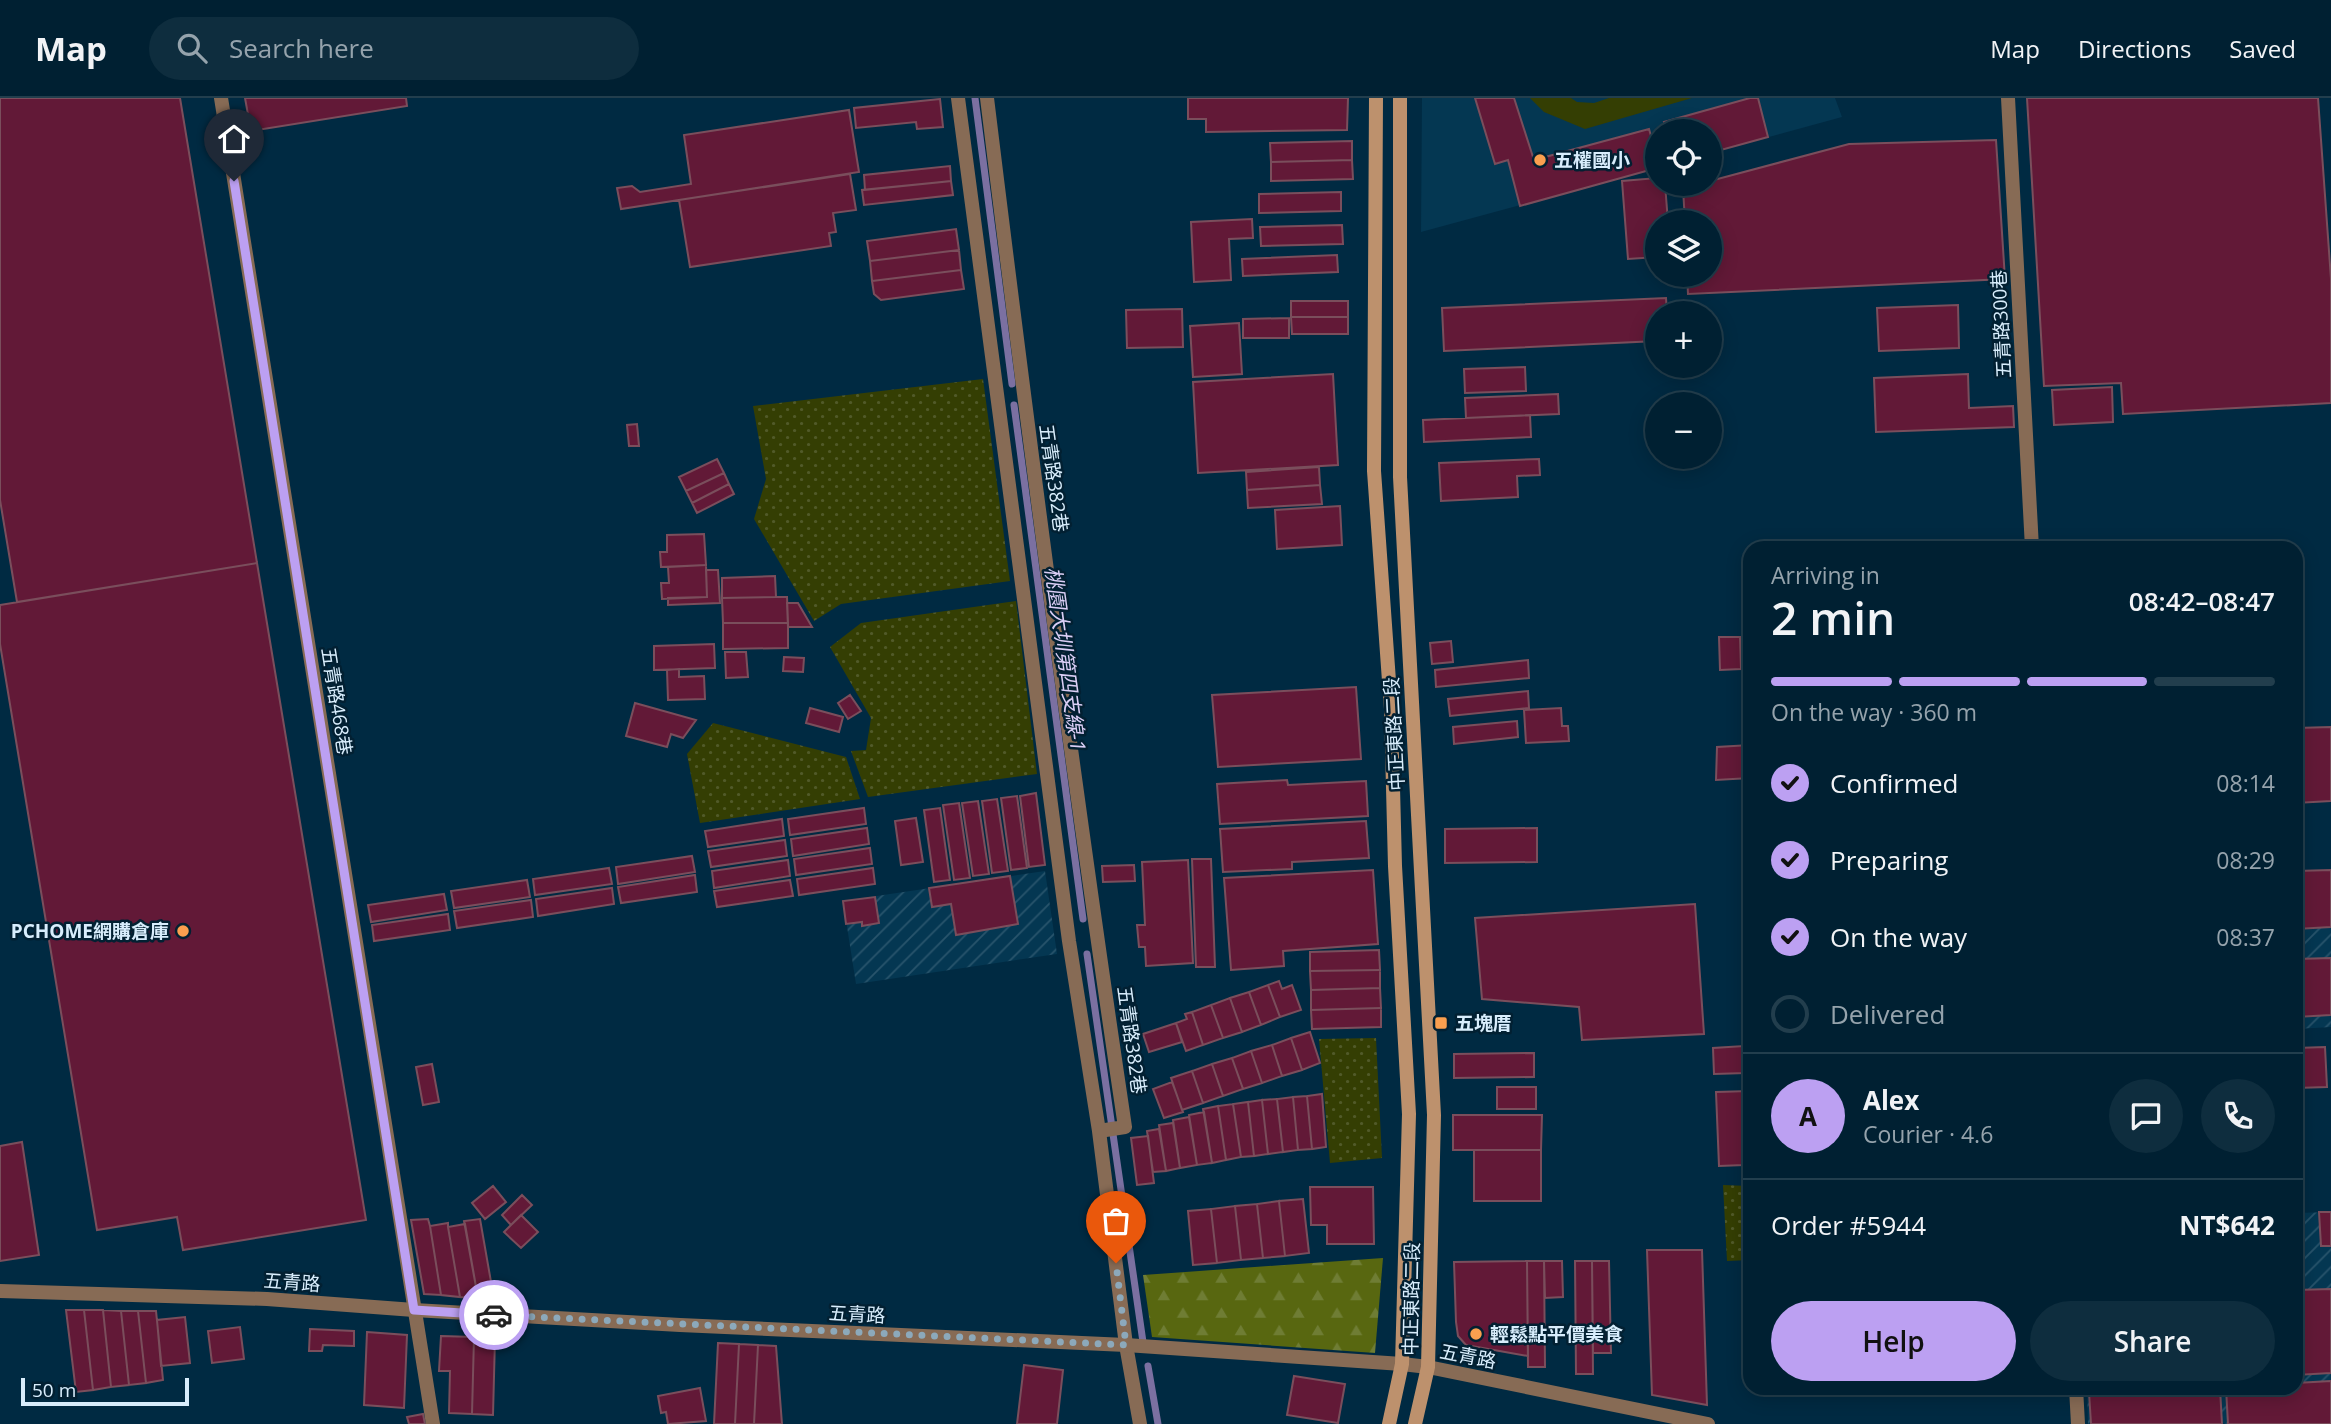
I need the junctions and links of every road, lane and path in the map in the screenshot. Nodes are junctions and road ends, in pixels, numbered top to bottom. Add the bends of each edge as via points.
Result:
1 (221, 98) edge
2 (958, 98) edge
3 (987, 98) edge
4 (1376, 98) edge
5 (1400, 98) edge
6 (2008, 98) edge
7 (2032, 541) edge
8 (1099, 1131) junction
9 (0, 1291) edge
10 (414, 1310) junction
11 (1126, 1345) junction
12 (1402, 1364) junction
13 (1428, 1367) junction
14 (2076, 1395) edge
15 (433, 1424) edge
16 (1140, 1424) edge
17 (1389, 1424) edge
18 (1415, 1424) edge
19 (1707, 1424) edge
20 (2078, 1424) edge

1 - 10 street, 五青路468巷
2 - 8 street via 1069,941
3 - 8 street, 五青路382巷 via 1125,1127
4 - 12 main road, 中正東路二段 via 1374,471 1391,709 1409,1114
5 - 13 main road, 中正東路二段 via 1400,477 1434,1115
6 - 7 street, 五青路300巷
8 - 11 street
9 - 10 street, 五青路 via 267,1299
10 - 11 street, 五青路
10 - 15 street, 五青路468巷
11 - 12 street, 五青路
11 - 16 street
12 - 13 street, 五青路
12 - 17 main road, 中正東路二段
13 - 18 main road, 中正東路二段
13 - 19 street, 五青路
14 - 20 street

